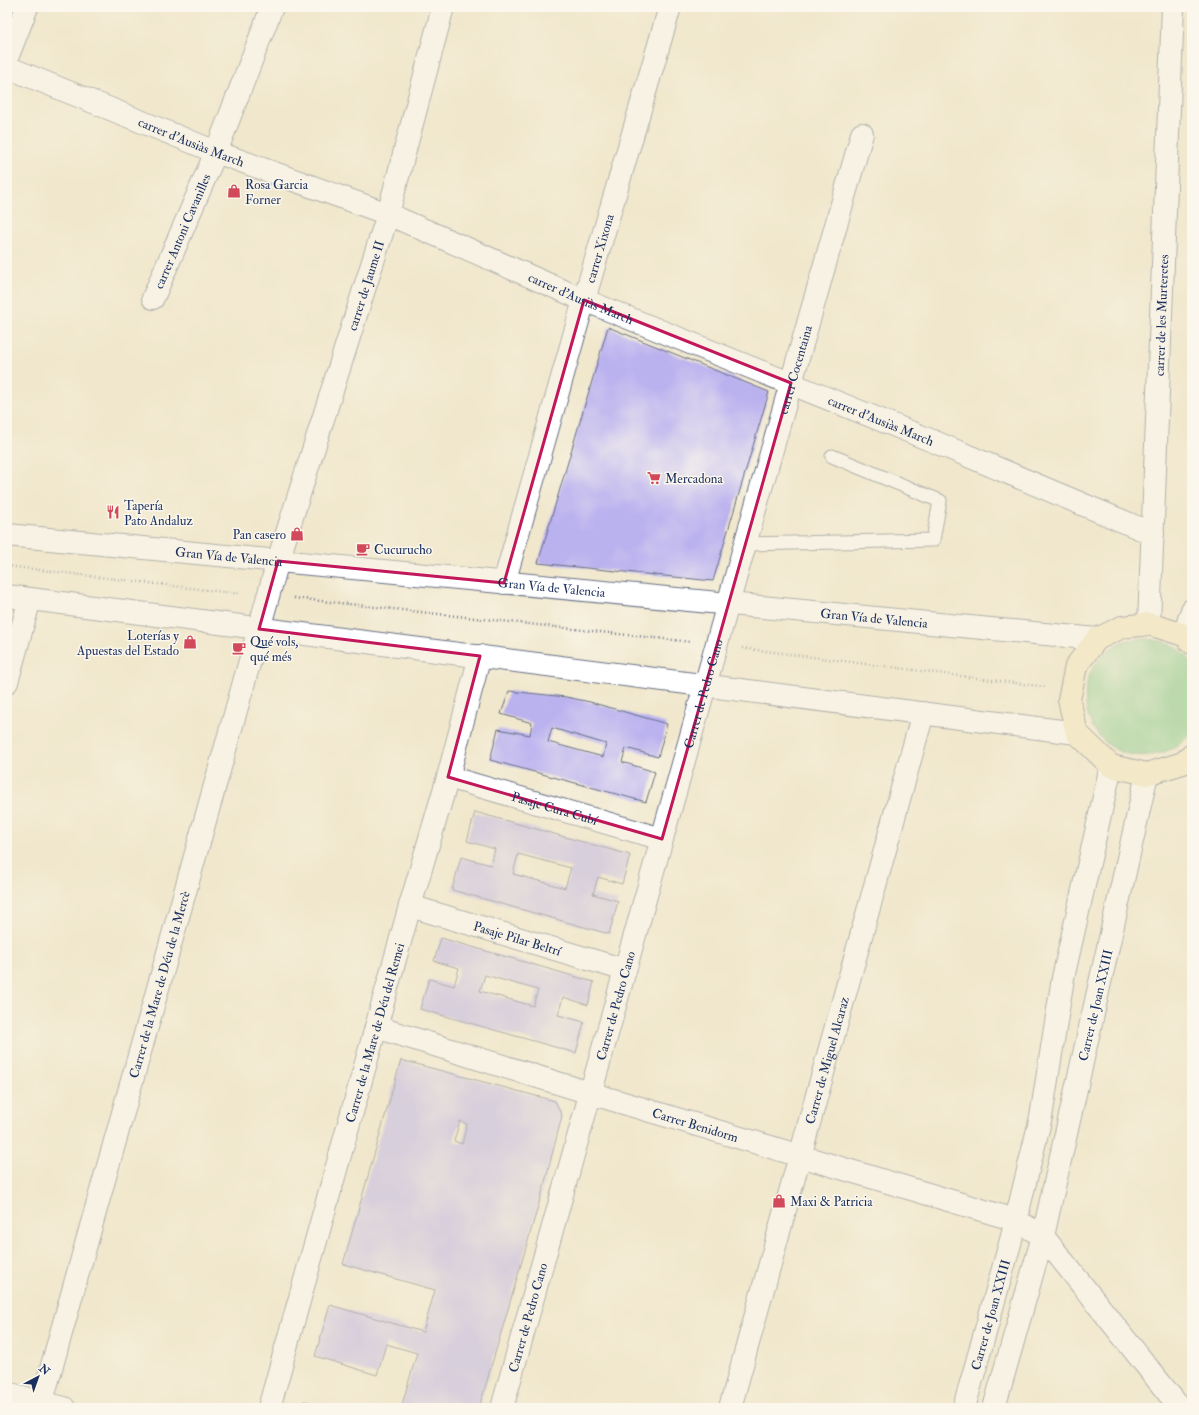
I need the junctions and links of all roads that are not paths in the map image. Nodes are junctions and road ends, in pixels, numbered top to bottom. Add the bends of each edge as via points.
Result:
1 (27, 7) edge
2 (272, 7) edge
3 (443, 7) edge
4 (670, 7) edge
5 (1173, 7) edge
6 (7, 58) edge
7 (7, 67) edge
8 (862, 134) dead end
9 (216, 152) junction
10 (388, 214) junction
11 (153, 298) dead end
12 (584, 300) junction
13 (791, 383) junction
14 (832, 456) dead end
15 (1153, 534) junction
16 (7, 535) edge
17 (745, 544) junction
18 (278, 561) junction
19 (504, 583) junction
20 (7, 596) edge
21 (30, 599) junction
22 (728, 604) junction
23 (1192, 610) edge
24 (1150, 624) junction
25 (259, 629) junction
26 (1097, 639) junction
27 (1188, 639) edge
28 (480, 656) junction
29 (7, 682) edge
30 (705, 686) junction
31 (923, 713) junction
32 (1077, 733) junction
33 (1189, 761) edge
34 (1110, 766) junction
35 (1147, 774) junction
36 (448, 777) junction
37 (662, 838) junction
38 (410, 906) junction
39 (625, 970) junction
40 (376, 1027) junction
41 (590, 1093) junction
42 (801, 1156) junction
43 (1013, 1230) junction
44 (1043, 1236) junction
45 (7, 1393) edge
46 (41, 1405) edge
47 (64, 1408) edge
48 (269, 1408) edge
49 (502, 1408) edge
50 (730, 1408) edge
51 (964, 1408) edge
52 (994, 1408) edge
53 (1180, 1408) edge

1 - 6 street
2 - 9 street, carrer Antoni Cavanilles
3 - 10 street, carrer de Jaume II
4 - 12 street, carrer Xixona
5 - 15 street, carrer de les Murteretes
7 - 9 street, carrer d'Ausiàs March
8 - 13 street, carrer Cocentaina
9 - 10 street, carrer d'Ausiàs March
9 - 11 street, carrer Antoni Cavanilles
10 - 12 street, carrer d'Ausiàs March
10 - 18 street, carrer de Jaume II
12 - 13 street, carrer d'Ausiàs March
12 - 19 street, carrer Xixona
13 - 15 street, carrer d'Ausiàs March
13 - 17 street, carrer Cocentaina
14 - 17 lane via 940,501 933,540
15 - 24 street, carrer de les Murteretes
16 - 18 street, Gran Vía de Valencia
17 - 22 street, carrer Cocentaina
18 - 19 street, Gran Vía de Valencia
18 - 25 street, Carrer de la Mare de Déu de la Mercè
19 - 22 street, Gran Vía de Valencia
20 - 21 street
21 - 25 street
21 - 29 street
22 - 26 street, Gran Vía de Valencia
22 - 30 street, Carrer de Pedro Cano
23 - 27 street
24 - 26 street via 1122,626
24 - 27 street
25 - 28 street
25 - 46 street, Carrer de la Mare de Déu de la Mercè
26 - 32 street via 1076,666 1068,700
28 - 30 street
28 - 36 street, Carrer de la Mare de Déu del Remei
30 - 31 street
30 - 37 street, Carrer de Pedro Cano
31 - 32 street
31 - 42 street, Carrer de Miguel Alcaraz
32 - 34 street
33 - 35 street
34 - 35 street
34 - 43 street, Carrer de Joan XXIII via 1063,978 1041,1117
35 - 44 street, Carrer de Joan XXIII
36 - 37 street, Pasaje Cura Cubí
36 - 38 street, Carrer de la Mare de Déu del Remei
37 - 39 street, Carrer de Pedro Cano
38 - 39 street, Pasaje Pilar Beltrí
38 - 40 street, Carrer de la Mare de Déu del Remei
39 - 41 street, Carrer de Pedro Cano
40 - 41 street, Carrer Benidorm
40 - 48 street, Carrer de la Mare de Déu del Remei
41 - 42 street, Carrer Benidorm
41 - 49 street, Carrer de Pedro Cano
42 - 43 street, Carrer Benidorm
42 - 50 street, Carrer de Miguel Alcaraz
43 - 44 street
43 - 51 street, Carrer de Joan XXIII
44 - 52 street, Carrer de Joan XXIII
44 - 53 street
45 - 46 street
46 - 47 street

